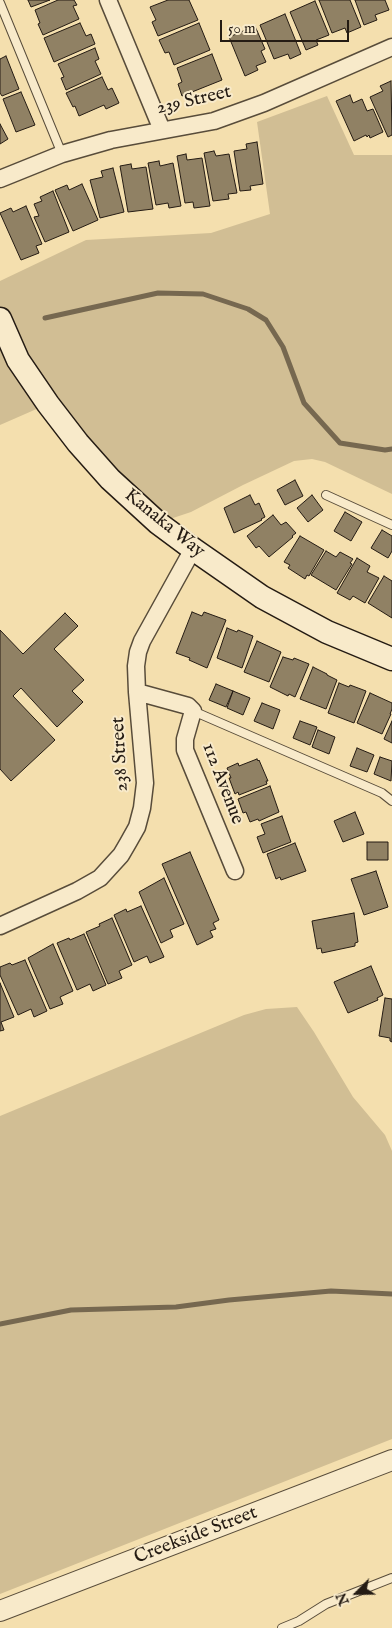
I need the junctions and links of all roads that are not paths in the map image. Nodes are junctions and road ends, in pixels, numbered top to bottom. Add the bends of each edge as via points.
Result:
1 (108, 0) edge
2 (0, 3) edge
3 (392, 47) edge
4 (162, 130) junction
5 (62, 154) junction
6 (0, 179) edge
7 (0, 319) edge
8 (326, 495) dead end
9 (392, 525) edge
10 (193, 549) junction
11 (392, 659) edge
12 (137, 692) junction
13 (193, 711) junction
14 (392, 801) edge
15 (235, 871) dead end
16 (0, 926) edge
17 (392, 1460) edge
18 (392, 1578) edge
19 (0, 1611) edge
20 (282, 1628) edge

1 - 4 street
2 - 5 lane
3 - 4 street, 239 Street via 264,103 214,121
4 - 5 street, 239 Street
5 - 6 street, 239 Street
7 - 10 main road, Kanaka Way via 18,360 78,443 158,523
8 - 9 lane
10 - 11 main road, Kanaka Way via 278,606 327,632
10 - 12 street, 238 Street via 142,641 136,666
12 - 13 street via 188,706
12 - 16 street, 238 Street via 145,783 142,808 121,855 100,878
13 - 14 lane via 382,793
13 - 15 street, 112 Avenue via 185,750
17 - 19 street, Creekside Street
18 - 20 lane via 326,1604

